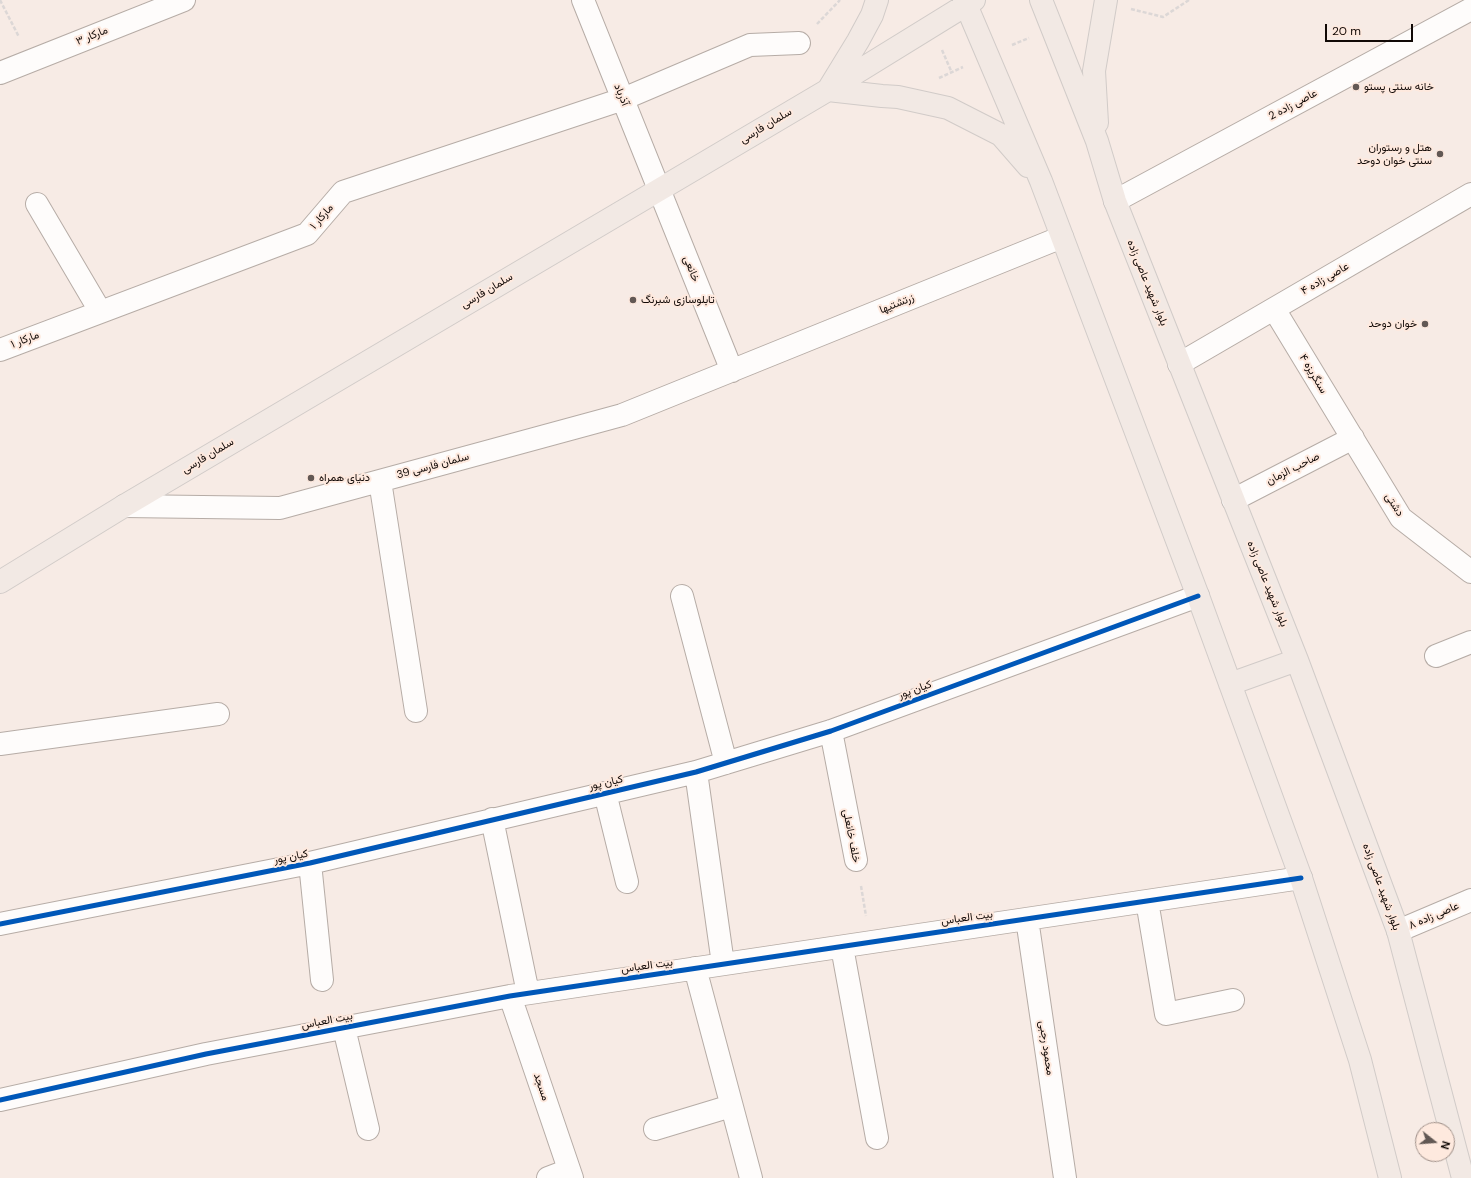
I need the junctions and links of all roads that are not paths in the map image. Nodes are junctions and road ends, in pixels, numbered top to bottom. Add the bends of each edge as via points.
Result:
1 (184, 0) edge
2 (583, 0) edge
3 (877, 0) edge
4 (1041, 0) edge
5 (968, 1) edge
6 (1105, 1) edge
7 (1471, 9) edge
8 (799, 43) road end
9 (0, 73) edge
10 (828, 90) junction
11 (623, 99) junction
12 (1097, 140) junction
13 (1041, 181) junction
14 (660, 189) junction
15 (1471, 194) edge
16 (1114, 201) junction
17 (37, 204) dead end
18 (1062, 237) junction
19 (1274, 309) junction
20 (100, 311) junction
21 (0, 350) edge
22 (1180, 364) junction
23 (732, 371) junction
24 (1353, 438) junction
25 (380, 481) junction
26 (1233, 500) junction
27 (124, 506) junction
28 (1471, 572) edge
29 (0, 582) edge
30 (682, 596) dead end
31 (1198, 596) junction
32 (1471, 642) edge
33 (1436, 656) dead end
34 (1297, 660) junction
35 (1230, 684) junction
36 (416, 711) dead end
37 (218, 714) dead end
38 (831, 731) junction
39 (0, 744) edge
40 (726, 763) junction
41 (696, 772) junction
42 (605, 793) junction
43 (492, 819) junction
44 (856, 860) road end
45 (310, 863) junction
46 (1301, 878) junction
47 (627, 882) dead end
48 (1471, 900) edge
49 (1147, 901) junction
50 (1027, 919) junction
51 (0, 924) edge
52 (1398, 931) junction
53 (842, 947) junction
54 (723, 964) junction
55 (695, 968) junction
56 (322, 980) dead end
57 (519, 995) junction
58 (1233, 1000) dead end
59 (344, 1028) junction
60 (0, 1100) edge
61 (731, 1106) junction
62 (368, 1129) dead end
63 (655, 1130) dead end
64 (877, 1138) dead end
65 (571, 1174) edge
66 (548, 1178) edge
67 (751, 1178) edge
68 (1065, 1178) edge
69 (1390, 1178) edge
70 (1463, 1178) edge

1 - 9 street, مارکار ۳
2 - 11 street, آذرباد
3 - 10 main road via 858,41
4 - 12 main road, بلوار شهید عاصی زاده
5 - 10 main road, سلمان فارسی
5 - 13 main road
6 - 12 main road via 1094,71
7 - 16 street, عاصی زاده 2
8 - 11 street, مارکار ۱ via 750,45
10 - 13 main road via 898,97 948,108 1001,135
10 - 14 main road, سلمان فارسی
11 - 14 street, آذرباد
11 - 20 street, مارکار ۱ via 343,192 307,234
12 - 16 main road, بلوار شهید عاصی زاده
13 - 18 main road
14 - 23 street, خانعی
14 - 27 main road, سلمان فارسی
15 - 19 street, عاصی زاده ۴
16 - 22 main road, بلوار شهید عاصی زاده
17 - 20 street
18 - 23 street, زرتشتیها
18 - 31 main road
19 - 22 street, عاصی زاده ۴
19 - 24 street, سنگریزه ۴
20 - 21 street, مارکار ۱
22 - 26 main road, بلوار شهید عاصی زاده
23 - 25 street, سلمان فارسی 39 via 622,415
24 - 26 street, صاحب الزمان
24 - 28 street, دشتی via 1401,518
25 - 27 street, سلمان فارسی 39 via 280,508
25 - 36 street
26 - 34 main road, بلوار شهید عاصی زاده
27 - 29 main road, سلمان فارسی
30 - 40 street
31 - 35 main road
31 - 38 street, کیان پور
32 - 33 street
34 - 35 main road
34 - 52 main road, بلوار شهید عاصی زاده
35 - 46 main road
37 - 39 street
38 - 40 street, کیان پور
38 - 44 street, خلف خانعلی
40 - 41 street, کیان پور
41 - 42 street, کیان پور
41 - 54 street
42 - 43 street, کیان پور
42 - 47 street
43 - 45 street, کیان پور
43 - 57 street, مسجد
45 - 51 street, کیان پور
45 - 56 street
46 - 49 street, بیت العباس
46 - 69 main road via 1360,1060
48 - 52 street, عاصی زاده ۸
49 - 50 street, بیت العباس
49 - 58 street via 1166,1014
50 - 53 street, بیت العباس
50 - 68 street, محمود رجبی
52 - 70 main road, بلوار شهید عاصی زاده
53 - 54 street, بیت العباس
53 - 64 street
54 - 55 street, بیت العباس
55 - 57 street, بیت العباس
55 - 61 street
57 - 59 street, بیت العباس
57 - 65 street, مسجد
59 - 60 street, بیت العباس via 206,1054
59 - 62 street
61 - 63 street
61 - 67 street
65 - 66 street

